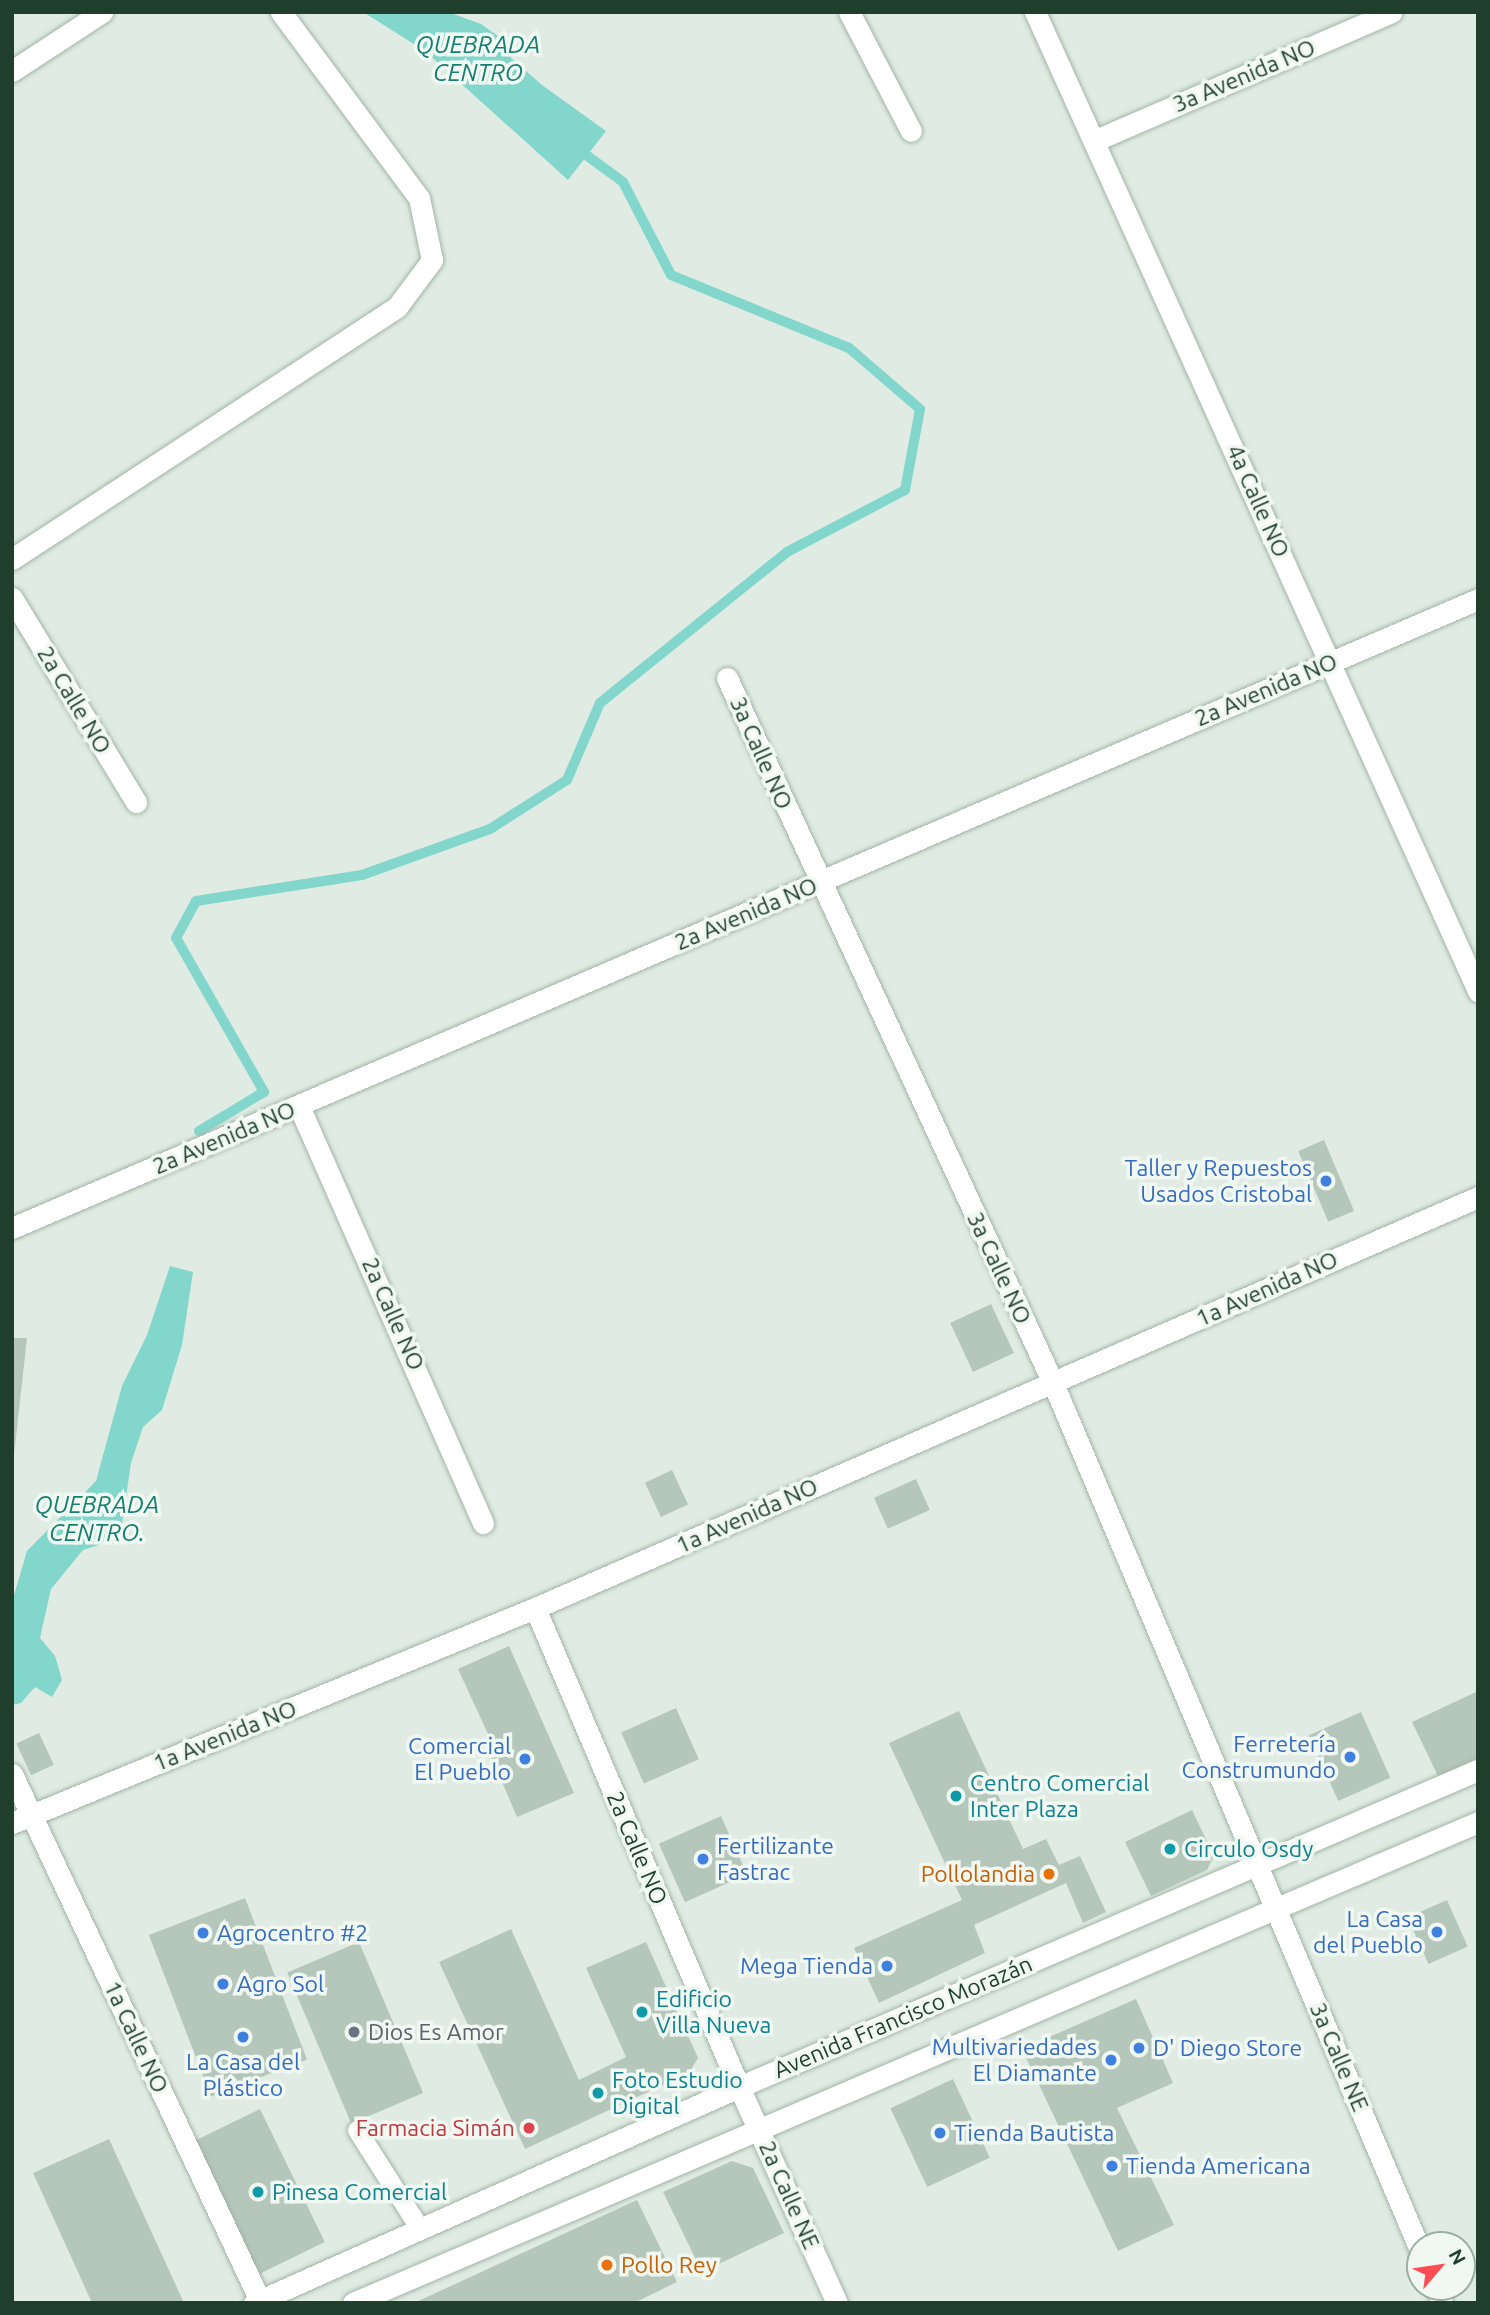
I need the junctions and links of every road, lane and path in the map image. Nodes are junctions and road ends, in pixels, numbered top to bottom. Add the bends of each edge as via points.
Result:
1 (102, 12) edge
2 (281, 12) edge
3 (849, 12) edge
4 (1035, 12) edge
5 (1392, 12) edge
6 (12, 71) edge
7 (911, 131) dead end
8 (1096, 141) junction
9 (12, 559) edge
10 (12, 598) edge
11 (1478, 599) edge
12 (1331, 662) junction
13 (727, 678) dead end
14 (135, 802) dead end
15 (820, 883) junction
16 (1478, 991) edge
17 (299, 1106) junction
18 (1478, 1197) edge
19 (12, 1228) edge
20 (1052, 1383) junction
21 (483, 1523) dead end
22 (535, 1608) junction
23 (1478, 1770) edge
24 (12, 1774) edge
25 (33, 1815) junction
26 (1478, 1822) edge
27 (12, 1823) edge
28 (1257, 1865) junction
29 (1276, 1909) junction
30 (739, 2087) junction
31 (357, 2130) dead end
32 (760, 2130) junction
33 (420, 2229) junction
34 (1412, 2231) edge
35 (258, 2302) edge
36 (353, 2303) edge
37 (837, 2303) edge

1 - 6 street
2 - 9 street via 419,198 432,260 397,307
3 - 7 street
4 - 8 street, 4a Calle NO
5 - 8 street, 3a Avenida NO
8 - 12 street, 4a Calle NO
10 - 14 street, 2a Calle NO
11 - 12 street, 2a Avenida NO
12 - 15 street, 2a Avenida NO
12 - 16 street, 4a Calle NO
13 - 15 street, 3a Calle NO
15 - 17 street, 2a Avenida NO
15 - 20 street, 3a Calle NO
17 - 19 street, 2a Avenida NO
17 - 21 street, 2a Calle NO
18 - 20 street, 1a Avenida NO
20 - 22 street, 1a Avenida NO
20 - 28 street, 3a Calle NO
22 - 25 street, 1a Avenida NO
22 - 30 street, 2a Calle NO
23 - 28 street, Avenida Francisco Morazán
24 - 25 street, 1a Calle NO
25 - 27 street, 1a Avenida NO
25 - 35 street, 1a Calle NO
26 - 29 street, Avenida Francisco Morazán
28 - 29 street, 3a Calle NE
28 - 30 street, Avenida Francisco Morazán
29 - 32 street, Avenida Francisco Morazán
29 - 34 street, 3a Calle NE
30 - 32 street, 2a Calle NE
30 - 33 street, Avenida Francisco Morazán
31 - 33 lane
32 - 36 street, Avenida Francisco Morazán
32 - 37 street, 2a Calle NE
33 - 35 street, Avenida Francisco Morazán

